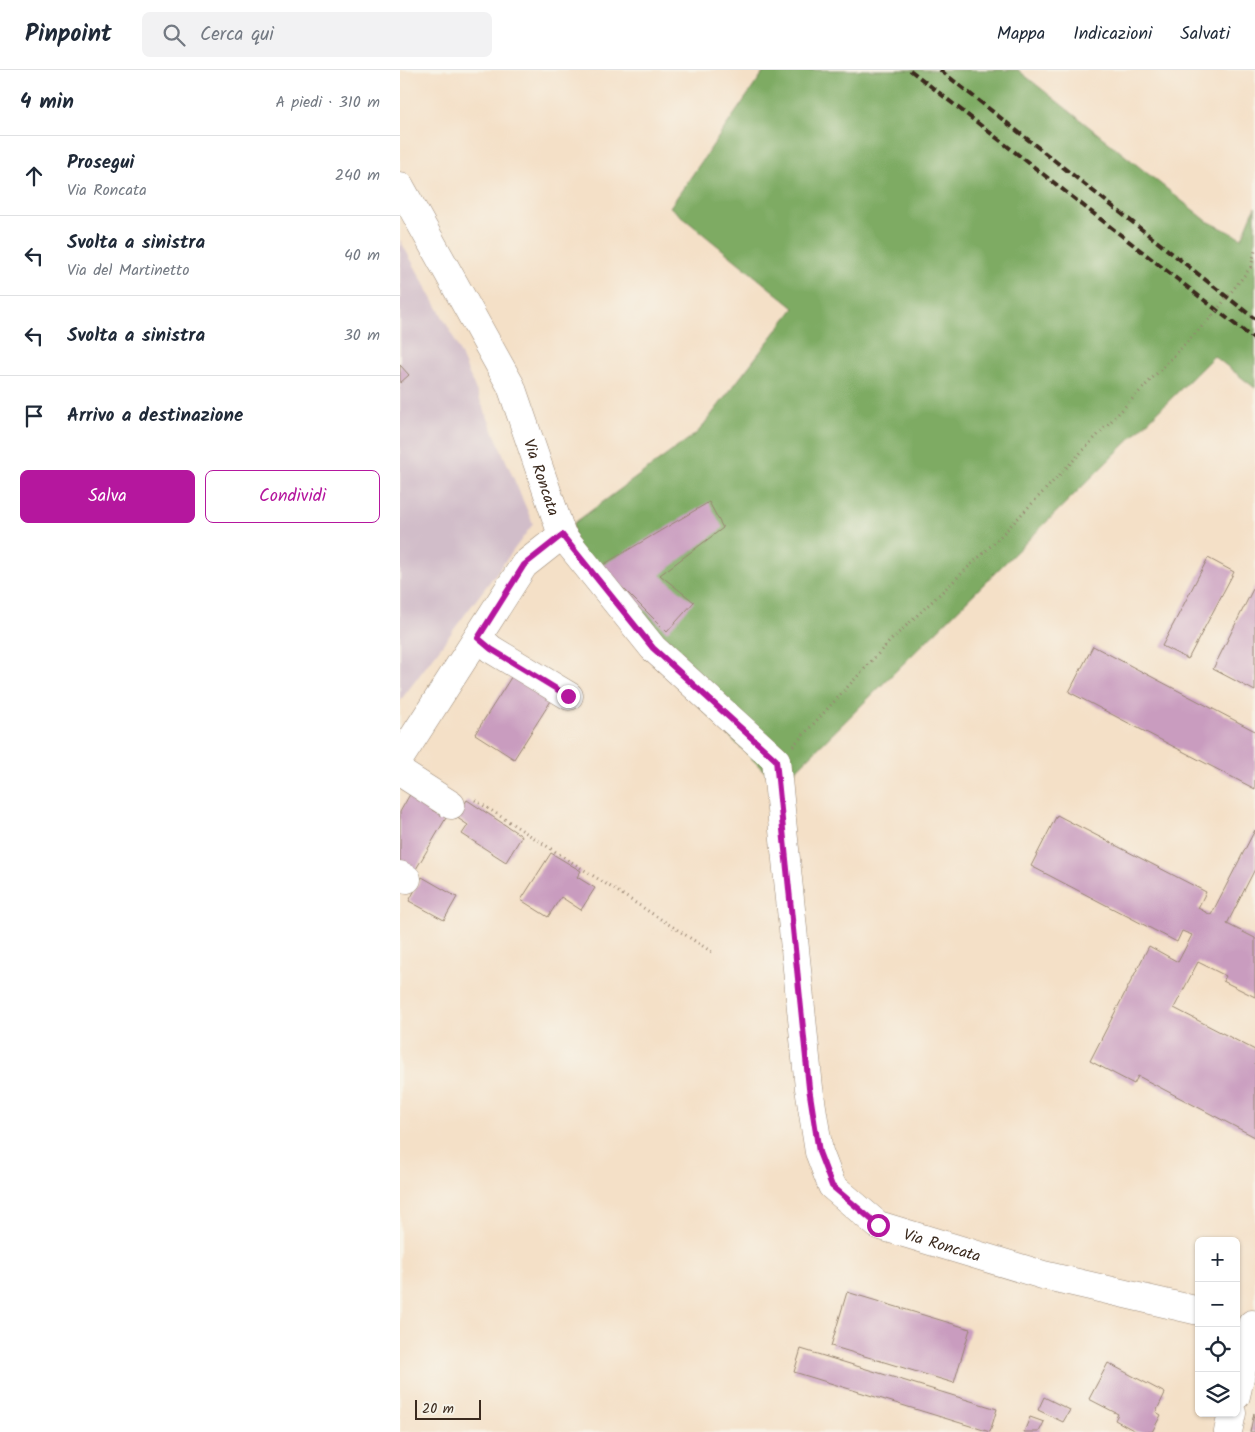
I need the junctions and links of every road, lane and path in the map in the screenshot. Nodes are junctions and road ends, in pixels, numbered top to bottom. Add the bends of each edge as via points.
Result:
1 (400, 186) edge
2 (1255, 251) edge
3 (562, 535) junction
4 (478, 638) junction
5 (568, 696) dead end
6 (400, 758) edge
7 (776, 760) junction
8 (400, 772) edge
9 (460, 800) joint
10 (712, 952) dead end
11 (1195, 1310) edge
12 (1248, 1323) edge
13 (1240, 1372) edge
14 (1231, 1417) edge
15 (1228, 1432) edge

1 - 3 street, Via Roncata via 511,386
2 - 7 path, bridge via 1251,267 1213,315 994,543 890,642 791,749
3 - 4 street via 524,565
3 - 7 street, Via Roncata via 653,648
4 - 5 street
4 - 6 street
7 - 11 street, Via Roncata via 809,1088 819,1152 832,1186 878,1225 1043,1275
8 - 9 street
9 - 10 path
12 - 13 street
14 - 15 street

